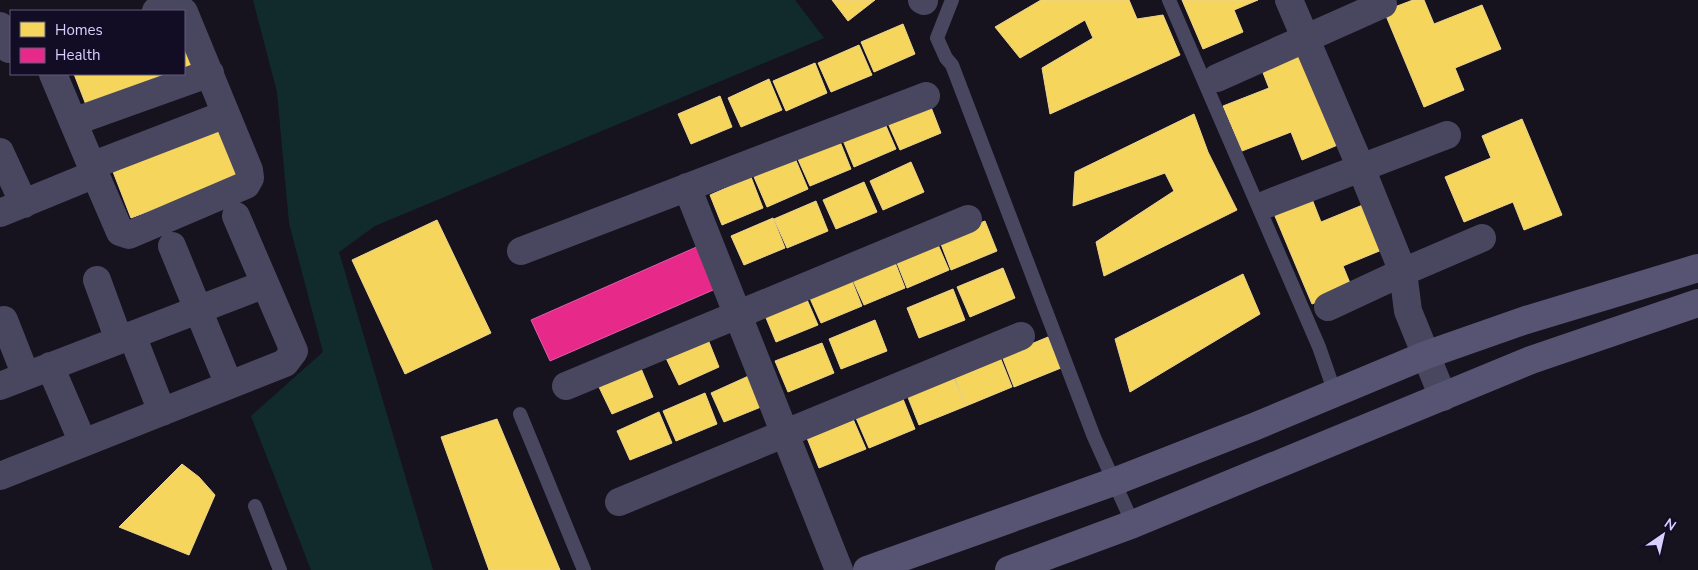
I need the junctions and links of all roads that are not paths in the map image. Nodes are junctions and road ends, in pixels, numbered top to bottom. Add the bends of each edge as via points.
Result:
1 (952, 0) edge
2 (1169, 0) edge
3 (1289, 0) edge
4 (1383, 4) dead end
5 (159, 10) edge
6 (182, 10) edge
7 (185, 17) edge
8 (1306, 41) junction
9 (210, 73) junction
10 (53, 75) edge
11 (1217, 78) dead end
12 (926, 96) dead end
13 (226, 114) junction
14 (73, 122) junction
15 (1447, 135) dead end
16 (0, 152) edge
17 (1361, 168) junction
18 (93, 170) junction
19 (688, 187) junction
20 (1267, 204) dead end
21 (12, 209) edge
22 (236, 216) dead end
23 (968, 219) dead end
24 (1482, 238) dead end
25 (172, 246) dead end
26 (521, 250) dead end
27 (1698, 268) edge
28 (1403, 272) junction
29 (97, 280) dead end
30 (265, 284) junction
31 (1698, 303) edge
32 (1328, 307) dead end
33 (198, 309) junction
34 (738, 314) junction
35 (4, 320) dead end
36 (1021, 336) dead end
37 (125, 337) junction
38 (1426, 356) junction
39 (38, 371) junction
40 (229, 385) junction
41 (0, 386) edge
42 (566, 386) dead end
43 (1335, 393) junction
44 (1443, 397) junction
45 (162, 412) junction
46 (520, 414) dead end
47 (784, 434) junction
48 (83, 444) junction
49 (3, 466) edge
50 (1116, 481) junction
51 (619, 502) dead end
52 (255, 506) dead end
53 (1133, 524) junction
54 (280, 570) edge
55 (584, 570) edge
56 (838, 570) edge
57 (867, 570) edge
58 (1009, 570) edge

1 - 50 lane via 937,38 952,65 1094,437
2 - 43 lane via 1319,347
3 - 8 street
4 - 8 street
5 - 6 street via 167,7
7 - 9 street
8 - 11 street
8 - 17 street
9 - 13 street
9 - 14 street
10 - 14 street
12 - 19 street
13 - 18 street
13 - 18 street via 249,170 250,178 246,185 129,235 120,232
14 - 18 street
15 - 17 street
16 - 21 street
17 - 20 street
17 - 28 street
18 - 21 street
19 - 26 street
19 - 34 street
22 - 30 street
23 - 34 street
24 - 28 street
25 - 33 street
27 - 38 street via 1526,320
28 - 32 street
28 - 38 street via 1408,310
29 - 37 street
30 - 33 street
30 - 40 street via 294,351 285,363
31 - 44 street via 1531,360
33 - 37 street
33 - 40 street
34 - 42 street
34 - 47 street
35 - 39 street
36 - 47 street
37 - 39 street
37 - 45 street
38 - 43 street
38 - 44 street
39 - 41 street
39 - 48 street
40 - 45 street
43 - 50 street
44 - 53 street
45 - 48 street
46 - 55 lane
47 - 51 street
47 - 56 street
48 - 49 street
50 - 53 lane
50 - 57 street
52 - 54 lane
53 - 58 street

